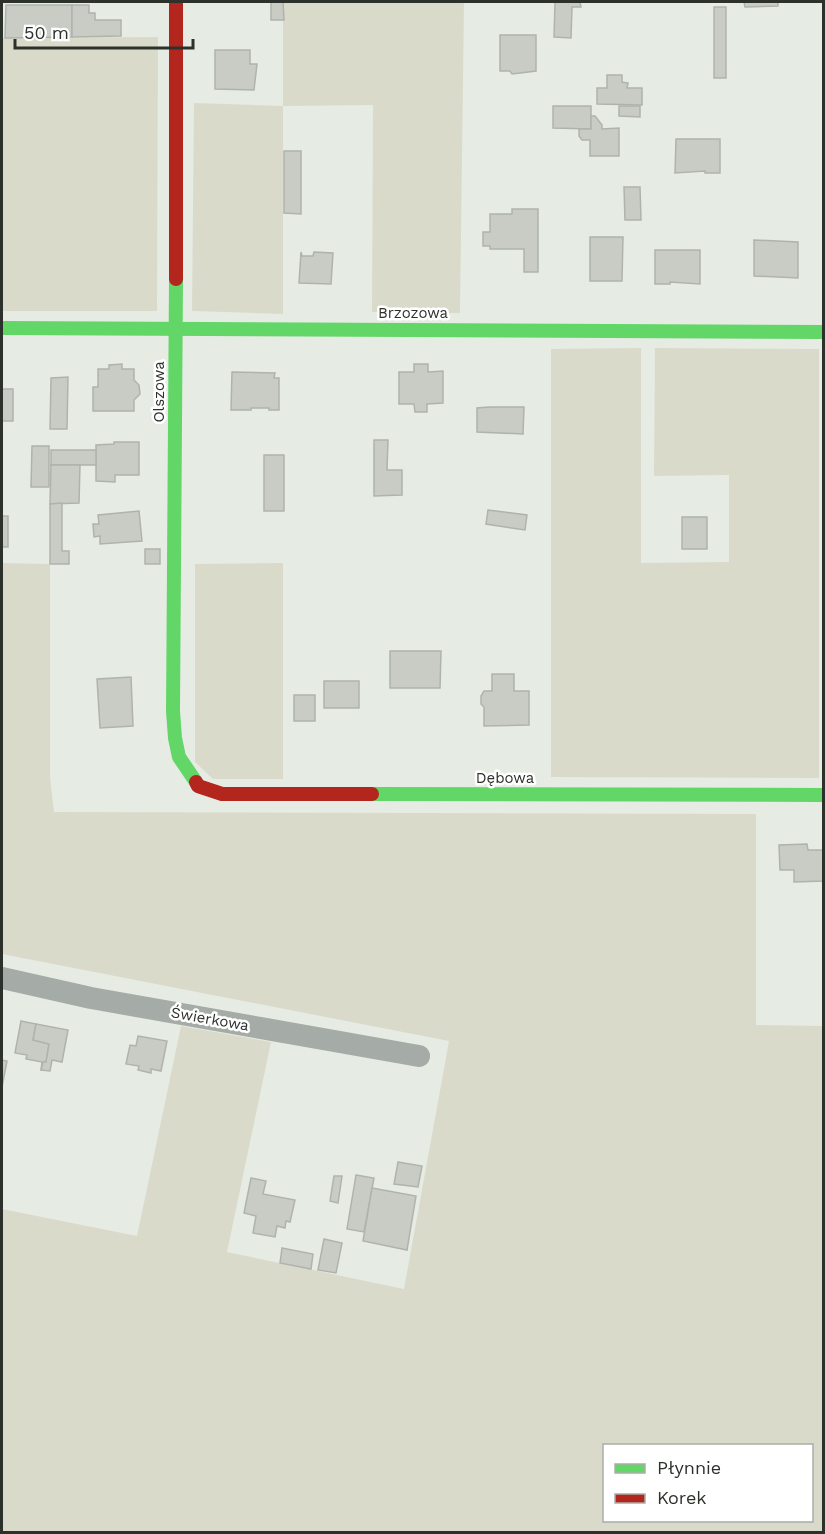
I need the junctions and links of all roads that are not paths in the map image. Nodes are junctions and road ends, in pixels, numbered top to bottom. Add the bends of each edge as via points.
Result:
1 (176, 2) edge
2 (2, 328) edge
3 (177, 328) junction
4 (824, 332) edge
5 (193, 778) joint
6 (824, 795) edge
7 (2, 978) edge
8 (419, 1056) dead end

1 - 3 street, Olszowa
2 - 3 street, Brzozowa
3 - 4 street, Brzozowa
3 - 5 street, Olszowa via 173,711 179,757
5 - 6 street, Dębowa via 198,786 222,794
7 - 8 street, Świerkowa via 92,998

